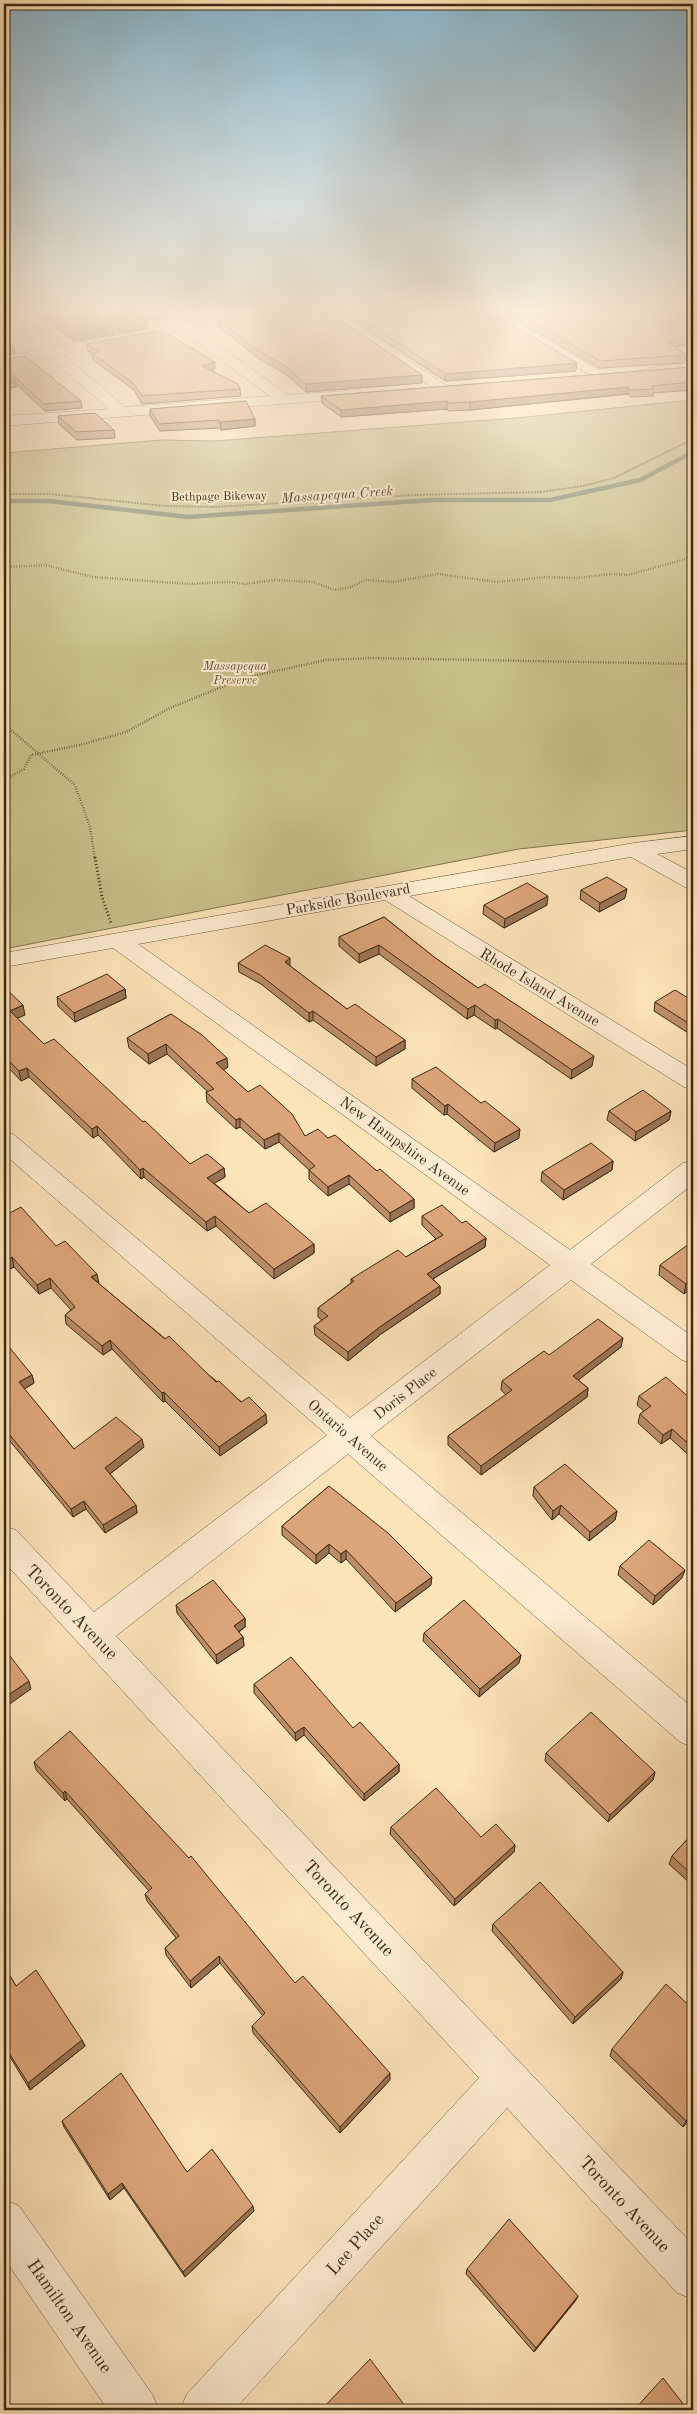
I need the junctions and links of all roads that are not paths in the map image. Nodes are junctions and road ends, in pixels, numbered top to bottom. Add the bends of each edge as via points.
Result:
1 (693, 843) edge
2 (634, 850) junction
3 (693, 882) edge
4 (387, 892) junction
5 (117, 940) junction
6 (4, 960) edge
7 (693, 1081) edge
8 (4, 1140) edge
9 (693, 1170) edge
10 (571, 1264) junction
11 (693, 1352) edge
12 (350, 1436) junction
13 (4, 1540) edge
14 (93, 1634) junction
15 (693, 1730) edge
16 (507, 2078) junction
17 (4, 2221) edge
18 (693, 2277) edge
19 (136, 2410) edge
20 (203, 2410) edge

1 - 2 street, Parkside Boulevard
2 - 3 street
2 - 4 street, Parkside Boulevard
4 - 5 street, Parkside Boulevard
4 - 7 street, Rhode Island Avenue
5 - 6 street, Parkside Boulevard
5 - 10 street, New Hampshire Avenue
8 - 12 street, Ontario Avenue
9 - 10 street, Doris Place
10 - 11 street, New Hampshire Avenue
10 - 12 street, Doris Place
12 - 14 street, Doris Place
12 - 15 street, Ontario Avenue
13 - 14 street, Toronto Avenue
14 - 16 street, Toronto Avenue
16 - 18 street, Toronto Avenue
16 - 20 street, Lee Place
17 - 19 street, Hamilton Avenue

